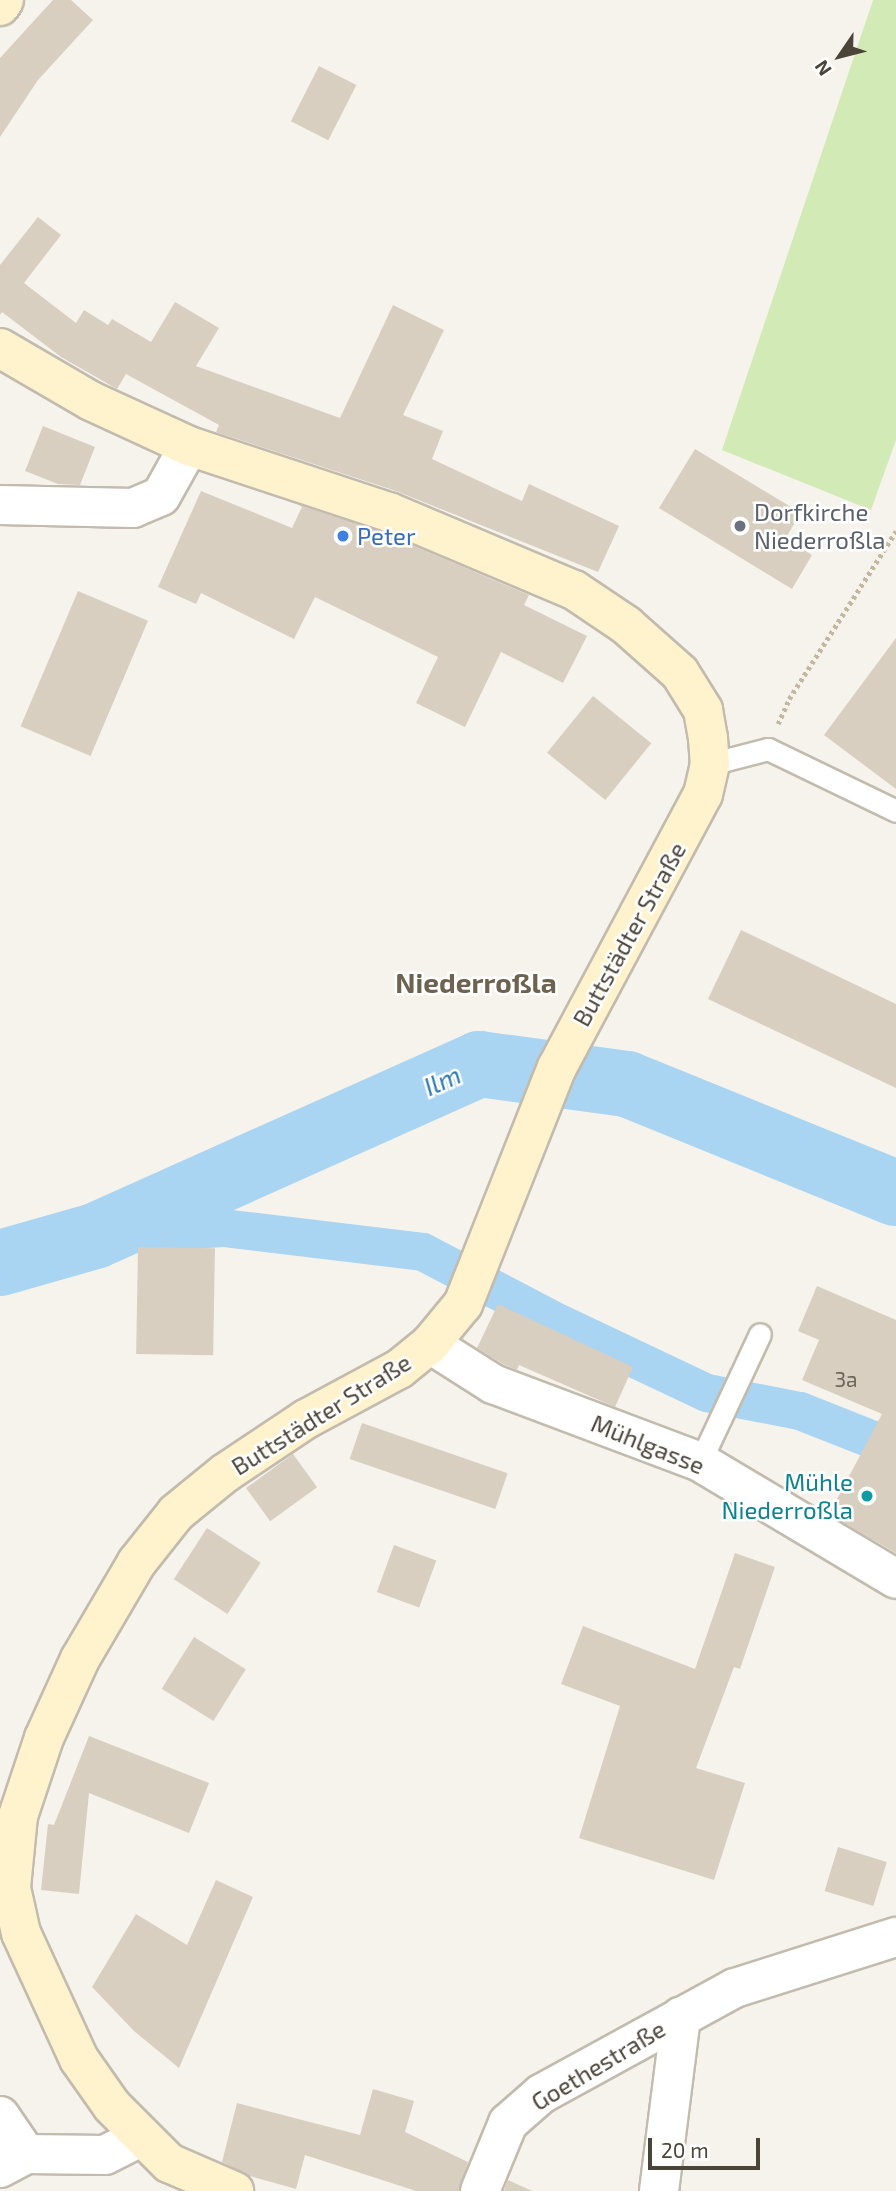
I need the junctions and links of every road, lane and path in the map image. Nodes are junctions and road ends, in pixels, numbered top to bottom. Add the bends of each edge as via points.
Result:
1 (4, 0) edge
2 (0, 5) edge
3 (0, 348) edge
4 (189, 446) junction
5 (0, 505) edge
6 (896, 531) edge
7 (768, 749) junction
8 (710, 764) junction
9 (896, 811) edge
10 (760, 1334) dead end
11 (430, 1344) junction
12 (700, 1462) junction
13 (896, 1579) edge
14 (9, 1817) edge
15 (896, 1937) edge
16 (681, 2016) junction
17 (0, 2116) edge
18 (139, 2138) junction
19 (13, 2161) edge
20 (197, 2185) edge
21 (234, 2191) edge
22 (480, 2191) edge
23 (659, 2191) edge

1 - 2 main road
3 - 4 main road via 91,401
4 - 5 street via 162,496 133,508
4 - 8 main road via 389,512 574,590 626,625 680,673 703,709
6 - 7 path via 789,699
7 - 8 lane
7 - 9 lane
8 - 11 main road, Buttstädter Straße via 703,794 677,848 557,1068 463,1304
10 - 12 lane
11 - 12 street, Mühlgasse via 493,1384
11 - 14 main road, Buttstädter Straße via 399,1368 306,1419 225,1473 176,1513 138,1562 80,1659
12 - 13 street, Mühlgasse
14 - 18 main road, Buttstädter Straße via 11,1888 21,1933 79,2059
15 - 16 street, Goethestraße via 736,1988
16 - 22 street, Goethestraße via 541,2094 508,2123
16 - 23 street, Goethestraße
17 - 19 street
18 - 19 street via 106,2154
18 - 20 main road, Buttstädter Straße
20 - 21 main road, Buttstädter Straße

